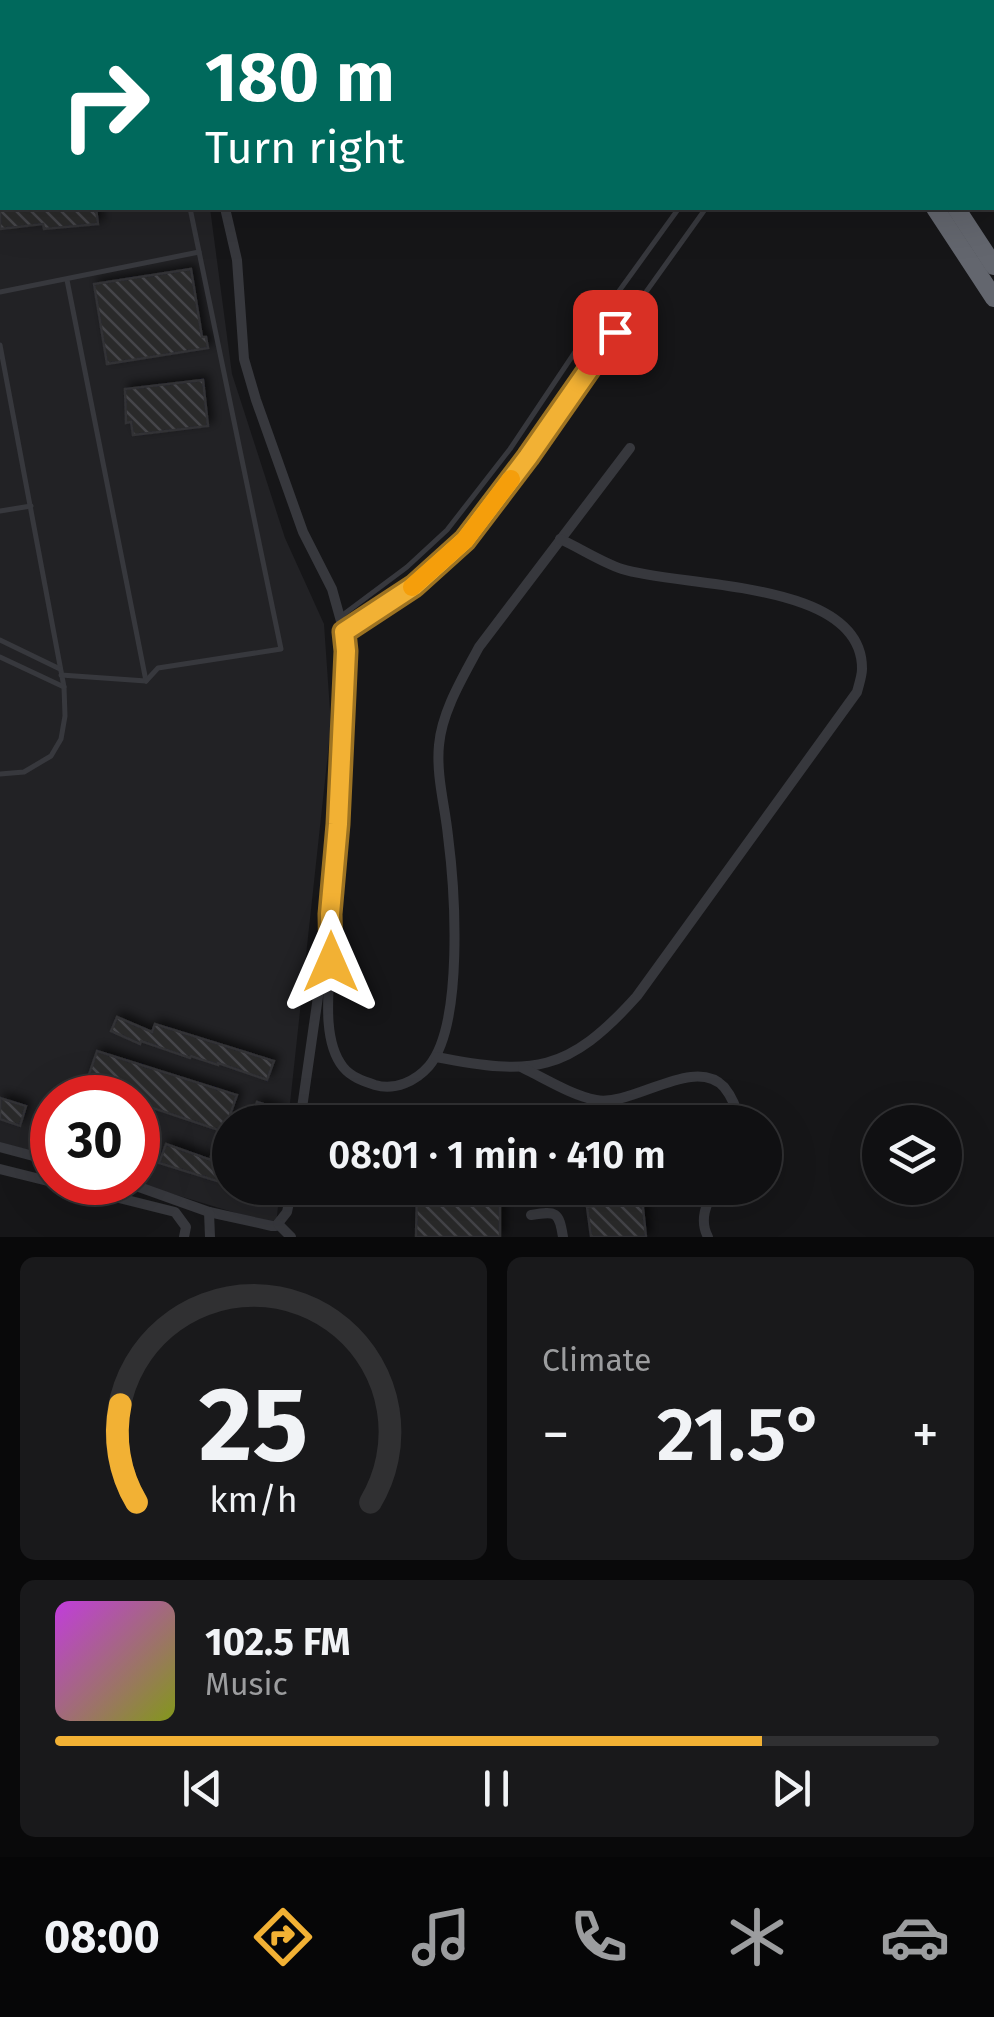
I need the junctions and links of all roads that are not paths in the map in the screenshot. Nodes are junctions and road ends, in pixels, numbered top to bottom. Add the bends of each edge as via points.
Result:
1 (190, 210) edge
2 (225, 210) edge
3 (678, 210) edge
4 (705, 210) edge
5 (936, 210) edge
6 (957, 210) edge
7 (200, 252) junction
8 (994, 266) edge
9 (67, 280) junction
10 (0, 292) edge
11 (994, 298) edge
12 (0, 345) edge
13 (630, 448) dead end
14 (31, 506) junction
15 (0, 511) edge
16 (560, 538) junction
17 (340, 616) junction
18 (344, 632) junction
19 (0, 640) edge
20 (0, 657) edge
21 (60, 672) junction
22 (146, 681) junction
23 (64, 687) junction
24 (0, 774) edge
25 (330, 914) junction
26 (436, 1057) junction
27 (523, 1068) junction
28 (302, 1105) edge
29 (735, 1105) edge
30 (0, 1147) edge
31 (30, 1156) edge
32 (0, 1169) edge
33 (30, 1176) edge
34 (160, 1194) edge
35 (148, 1205) edge
36 (289, 1205) edge
37 (708, 1205) edge
38 (209, 1212) junction
39 (531, 1214) dead end
40 (278, 1224) junction
41 (184, 1237) edge
42 (210, 1237) edge
43 (291, 1237) edge
44 (564, 1237) edge
45 (708, 1237) edge

1 - 7 lane
2 - 17 street via 237,260 244,358 303,532
3 - 17 lane via 447,530
4 - 18 lane via 465,540 414,586
5 - 11 highway
6 - 8 highway
7 - 9 lane
7 - 22 lane via 281,648 158,668
9 - 10 lane
9 - 22 lane
12 - 14 lane
13 - 16 street
14 - 15 lane
14 - 21 lane
16 - 26 street via 479,648 441,733 439,772 454,898 452,988
16 - 27 street via 622,569 780,594 848,630 862,670 857,692 636,996 596,1038
17 - 18 street
18 - 25 street
19 - 21 lane
20 - 23 lane
21 - 22 lane
21 - 23 lane
23 - 24 lane via 61,739 51,756 24,772
25 - 26 street via 328,1015 343,1068 382,1087 402,1085
25 - 28 street
26 - 27 street
27 - 29 street via 598,1100 702,1077 717,1080
30 - 31 street
32 - 33 street
34 - 38 street
35 - 41 street via 180,1216
36 - 40 street
37 - 45 street
38 - 40 street
38 - 42 street
39 - 44 street via 556,1214
40 - 43 street

